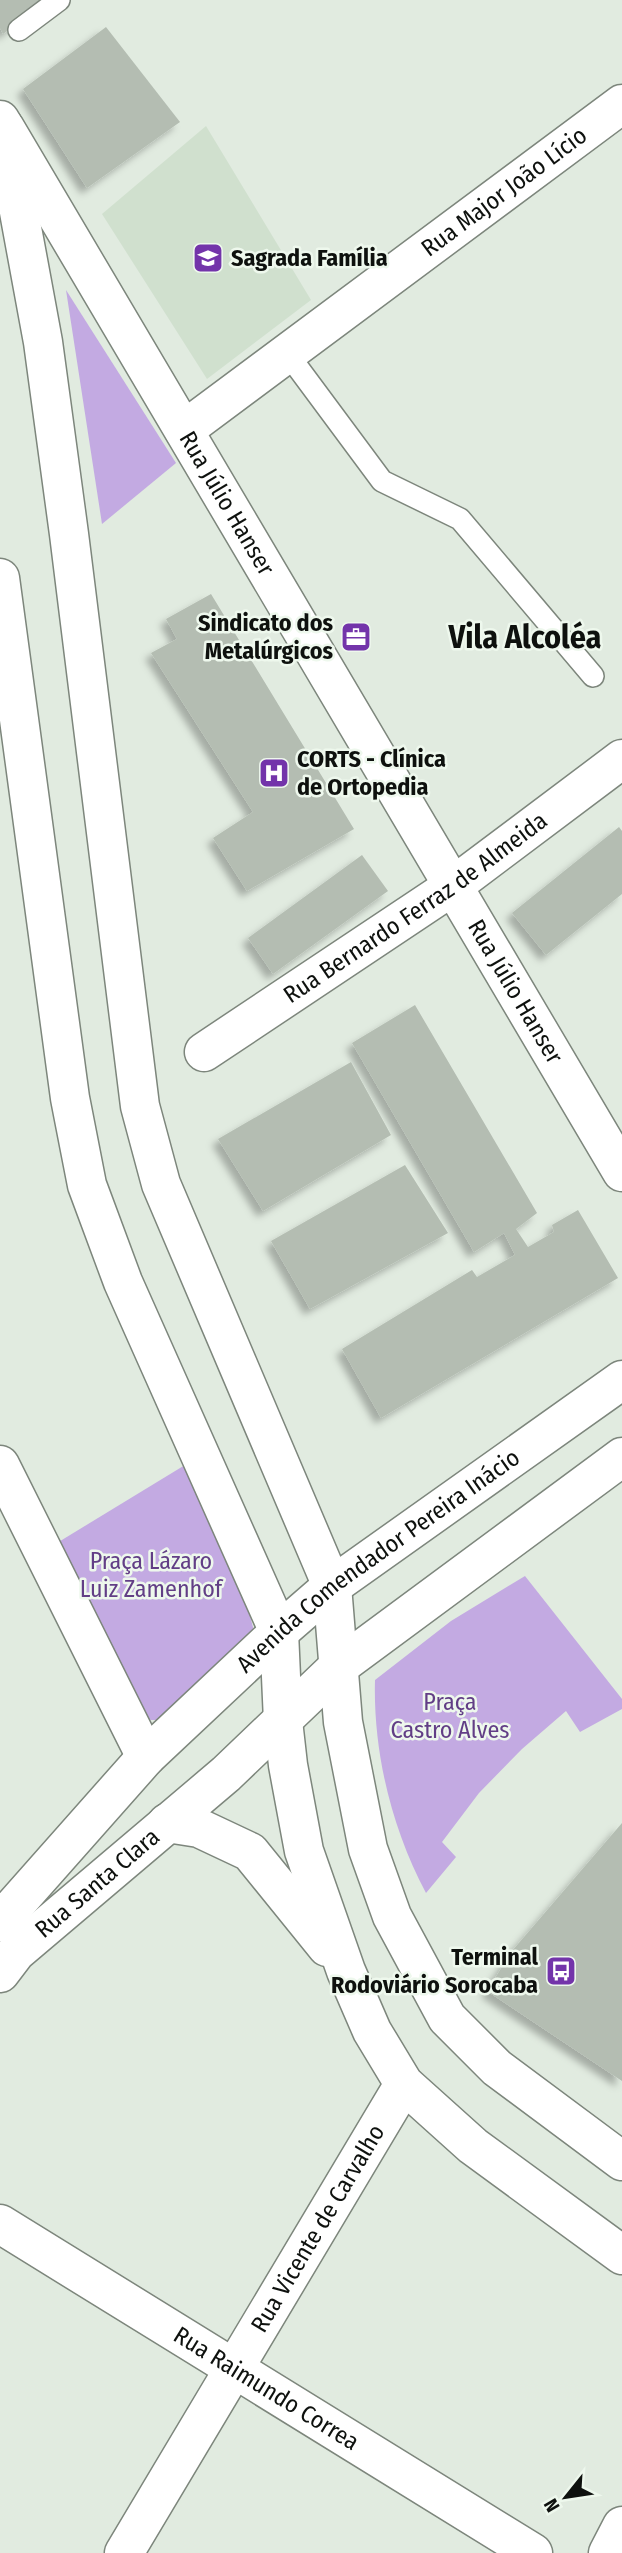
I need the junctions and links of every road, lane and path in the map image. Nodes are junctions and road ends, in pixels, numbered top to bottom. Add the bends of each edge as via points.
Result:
1 (59, 0) edge
2 (19, 30) dead end
3 (622, 104) edge
4 (1, 122) edge
5 (287, 354) junction
6 (184, 430) junction
7 (0, 579) edge
8 (6, 666) edge
9 (593, 676) dead end
10 (622, 759) edge
11 (453, 886) junction
12 (204, 1052) dead end
13 (622, 1172) edge
14 (622, 1380) edge
15 (622, 1457) edge
16 (0, 1465) edge
17 (332, 1586) junction
18 (279, 1632) junction
19 (338, 1667) junction
20 (283, 1721) junction
21 (146, 1757) junction
22 (167, 1823) junction
23 (0, 1922) edge
24 (346, 1971) junction
25 (0, 1973) edge
26 (404, 2084) junction
27 (622, 2161) edge
28 (0, 2224) edge
29 (622, 2255) edge
30 (235, 2368) junction
31 (622, 2526) edge
32 (124, 2553) edge
33 (533, 2553) edge
34 (608, 2553) edge

1 - 2 lane
3 - 5 main road, Rua Major João Lício
4 - 6 main road, Rua Júlio Hanser
4 - 17 main road via 43,342 141,1106 161,1184
5 - 6 main road, Rua Major João Lício
5 - 9 lane via 382,481 460,519
6 - 11 main road, Rua Júlio Hanser
7 - 8 main road
8 - 18 main road via 87,1185 123,1282
10 - 11 main road, Rua Bernardo Ferraz de Almeida
11 - 12 main road, Rua Bernardo Ferraz de Almeida
11 - 13 main road, Rua Júlio Hanser
14 - 17 main road, Avenida Comendador Pereira Inácio
15 - 19 main road
16 - 21 main road
17 - 18 main road, Avenida Comendador Pereira Inácio
17 - 19 main road
18 - 20 main road
18 - 21 main road, Avenida Comendador Pereira Inácio
19 - 20 main road
19 - 27 main road via 343,1722 368,1849 392,1916 447,2018 497,2068
20 - 22 main road
20 - 24 main road via 303,1851
21 - 23 main road, Avenida Comendador Pereira Inácio
22 - 24 main road via 199,1828 250,1852
22 - 25 main road, Rua Santa Clara via 16,1952
24 - 26 main road via 372,2031
26 - 29 main road via 472,2146
26 - 30 main road, Rua Vicente de Carvalho
28 - 30 main road, Rua Raimundo Correa
30 - 32 main road, Rua Vicente de Carvalho
30 - 33 main road, Rua Raimundo Correa
31 - 34 main road

